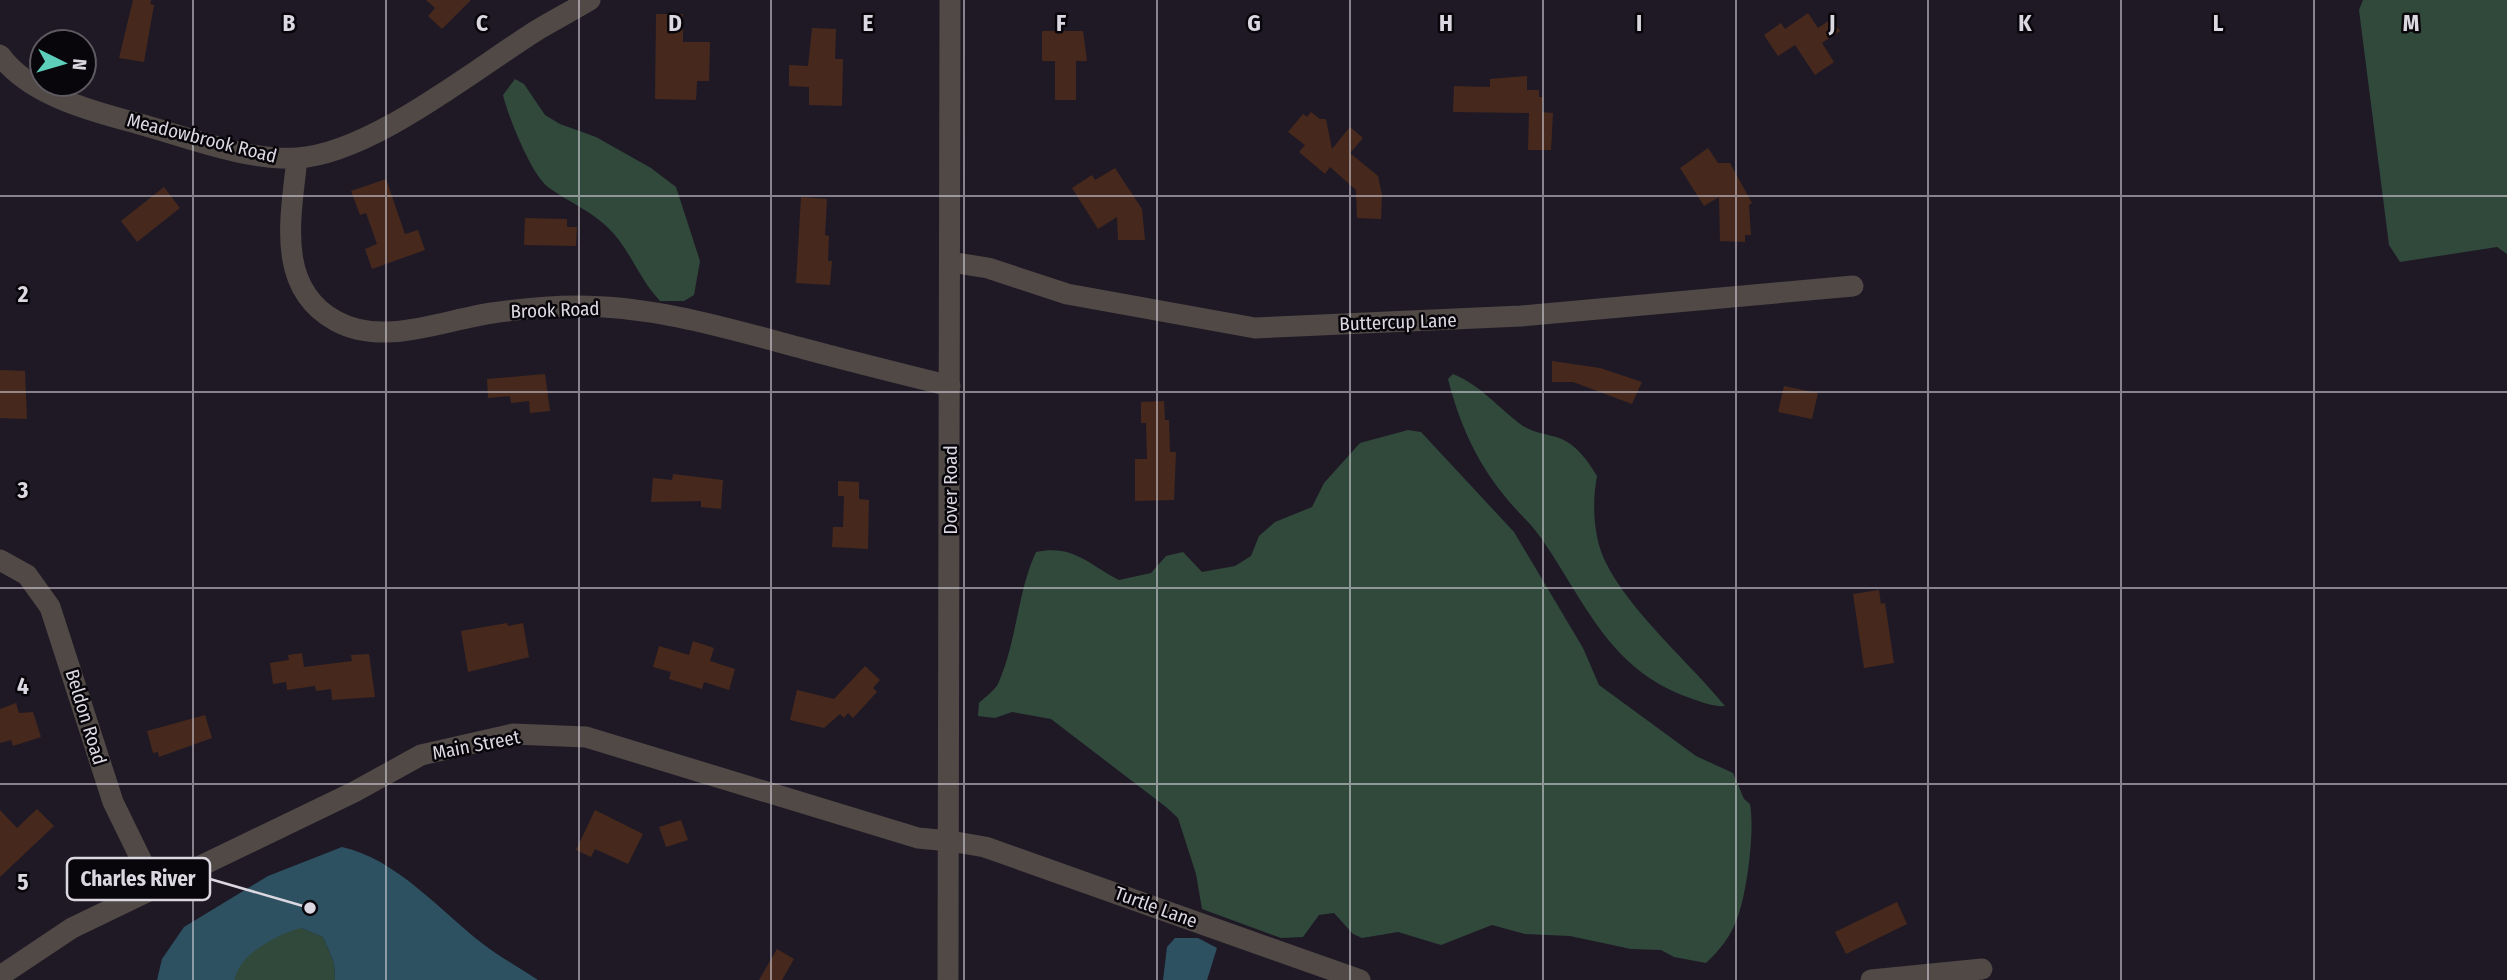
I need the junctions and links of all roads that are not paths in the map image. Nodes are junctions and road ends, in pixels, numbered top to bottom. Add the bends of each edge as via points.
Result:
1 (590, 0) edge
2 (950, 0) edge
3 (0, 55) edge
4 (297, 159) junction
5 (950, 262) junction
6 (1853, 286) dead end
7 (950, 386) junction
8 (0, 560) edge
9 (950, 841) junction
10 (155, 888) junction
11 (1982, 969) dead end
12 (0, 976) edge
13 (948, 980) edge
14 (1360, 980) edge
15 (1871, 980) edge

1 - 4 street, Meadowbrook Road via 396,122
2 - 5 street, Dover Road
3 - 4 street, Meadowbrook Road via 32,82 79,105 251,153
4 - 7 street, Brook Road via 292,266 307,297 321,311 353,328 386,332 492,313 577,306 642,310
5 - 6 street, Buttercup Lane via 988,268 1067,294 1255,328 1521,316
5 - 7 street, Dover Road
7 - 9 street, Dover Road
8 - 10 street, Beldon Road via 27,575 50,607 113,803
9 - 10 street, Main Street via 918,838 586,737 513,734 421,755
9 - 13 street, Dover Road
9 - 14 street, Turtle Lane via 985,847
10 - 12 street, Main Street via 72,928
11 - 15 street

